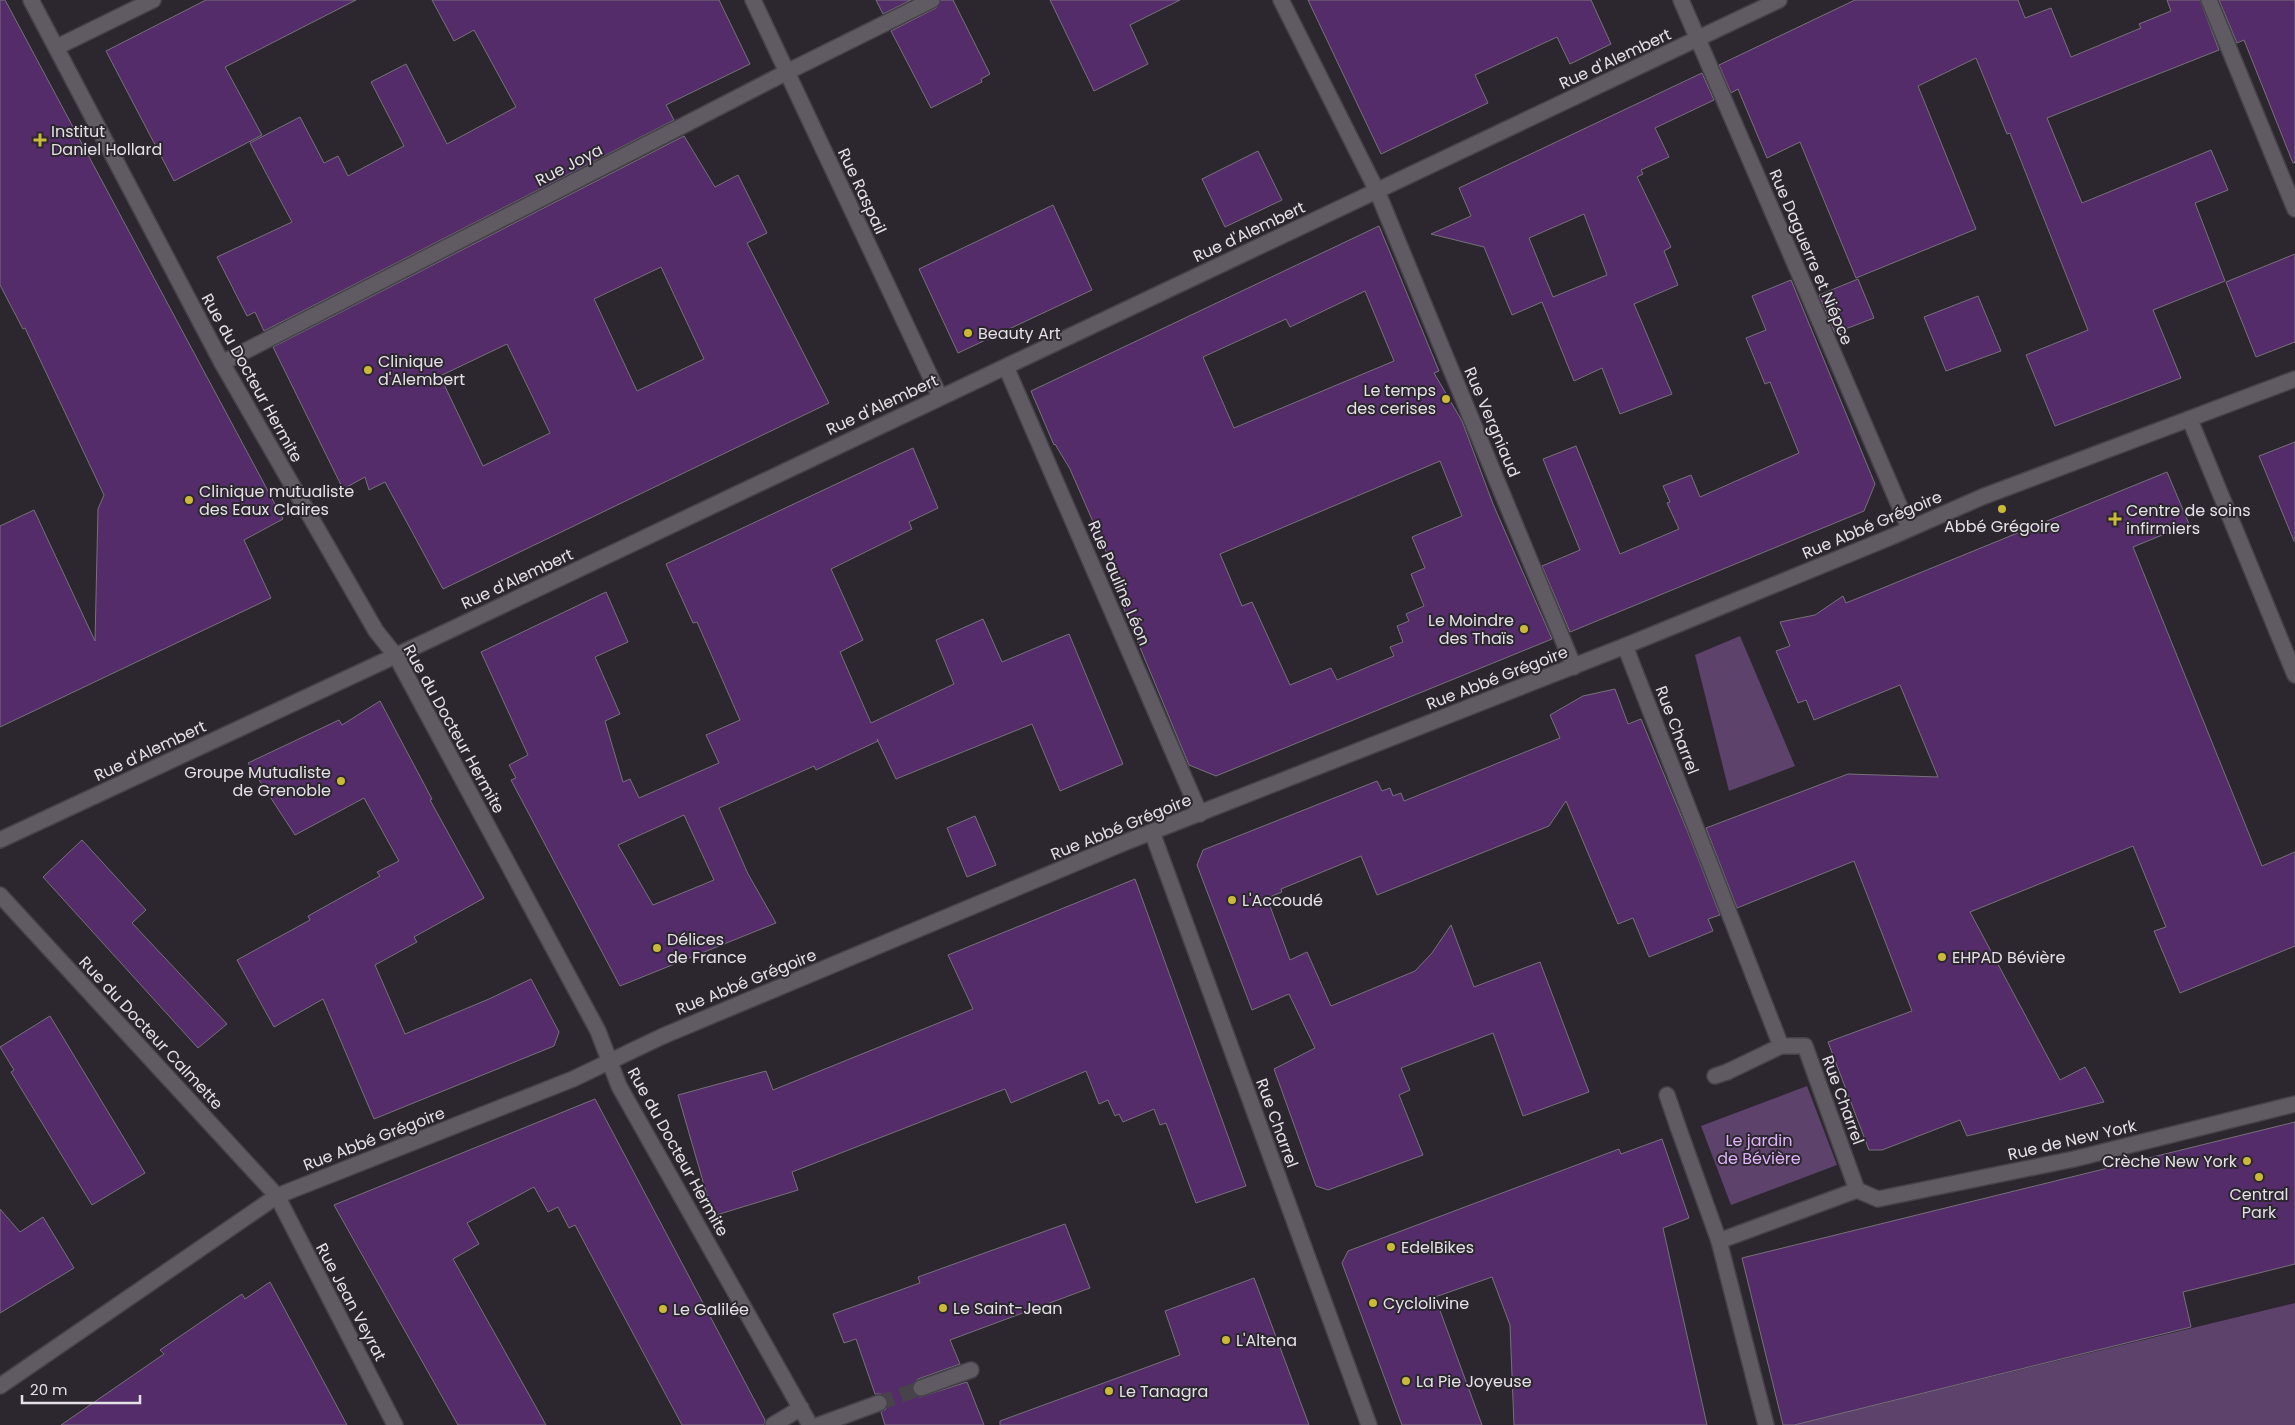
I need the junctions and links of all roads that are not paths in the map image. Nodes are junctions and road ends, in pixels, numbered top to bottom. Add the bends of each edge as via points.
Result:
1 (31, 0) edge
2 (153, 0) edge
3 (753, 0) edge
4 (932, 0) edge
5 (1281, 0) edge
6 (1681, 0) edge
7 (1779, 0) edge
8 (2209, 0) edge
9 (1699, 38) junction
10 (57, 47) junction
11 (787, 72) junction
12 (1377, 191) junction
13 (2295, 209) edge
14 (222, 363) junction
15 (1006, 366) junction
16 (2295, 379) edge
17 (940, 397) junction
18 (2190, 420) junction
19 (1909, 528) junction
20 (1625, 646) junction
21 (396, 656) junction
22 (1574, 667) junction
23 (2295, 675) edge
24 (1200, 814) junction
25 (1152, 832) junction
26 (0, 840) edge
27 (0, 895) edge
28 (1781, 1046) junction
29 (611, 1062) junction
30 (1721, 1074) dead end
31 (1667, 1095) dead end
32 (2295, 1104) edge
33 (1857, 1190) junction
34 (277, 1196) junction
35 (1719, 1241) junction
36 (971, 1370) dead end
37 (0, 1386) edge
38 (921, 1388) tunnel mouth
39 (879, 1403) tunnel mouth
40 (801, 1408) junction
41 (395, 1425) edge
42 (773, 1425) edge
43 (810, 1425) edge
44 (819, 1425) edge
45 (1369, 1425) edge
46 (1766, 1425) edge

1 - 10 street, Rue du Docteur Hermite
2 - 10 street
3 - 11 street, Rue Raspail
4 - 11 street, Rue Joya
5 - 12 street, Rue Vergniaud
6 - 9 street, Rue Daguerre et Niépce
7 - 9 street, Rue d'Alembert
8 - 13 street
9 - 12 street, Rue d'Alembert
9 - 19 street, Rue Daguerre et Niépce
10 - 14 street, Rue du Docteur Hermite
11 - 14 street, Rue Joya
11 - 17 street, Rue Raspail
12 - 15 street, Rue d'Alembert
12 - 22 street, Rue Vergniaud
14 - 21 street, Rue du Docteur Hermite via 376,631
15 - 17 street, Rue d'Alembert
15 - 24 street, Rue Pauline Léon
16 - 18 street, Rue Abbé Grégoire
17 - 21 street, Rue d'Alembert
18 - 19 street, Rue Abbé Grégoire via 1982,497
18 - 23 street
19 - 20 street, Rue Abbé Grégoire
20 - 22 street, Rue Abbé Grégoire
20 - 28 street, Rue Charrel
21 - 26 street, Rue d'Alembert
21 - 29 street, Rue du Docteur Hermite via 598,1031
22 - 24 street, Rue Abbé Grégoire
24 - 25 street, Rue Abbé Grégoire
25 - 29 street, Rue Abbé Grégoire via 663,1036
25 - 45 street, Rue Charrel
27 - 34 street, Rue du Docteur Calmette
28 - 30 street
28 - 33 street, Rue Charrel via 1805,1046
29 - 34 street, Rue Abbé Grégoire
29 - 40 street, Rue du Docteur Hermite via 619,1086
31 - 35 street
32 - 33 street, Rue de New York via 2074,1159 1878,1198
33 - 35 street
34 - 37 street, Rue Abbé Grégoire
34 - 41 street, Rue Jean Veyrat
35 - 46 street
36 - 38 street
39 - 44 street
40 - 42 street
40 - 43 street, Rue du Docteur Hermite

